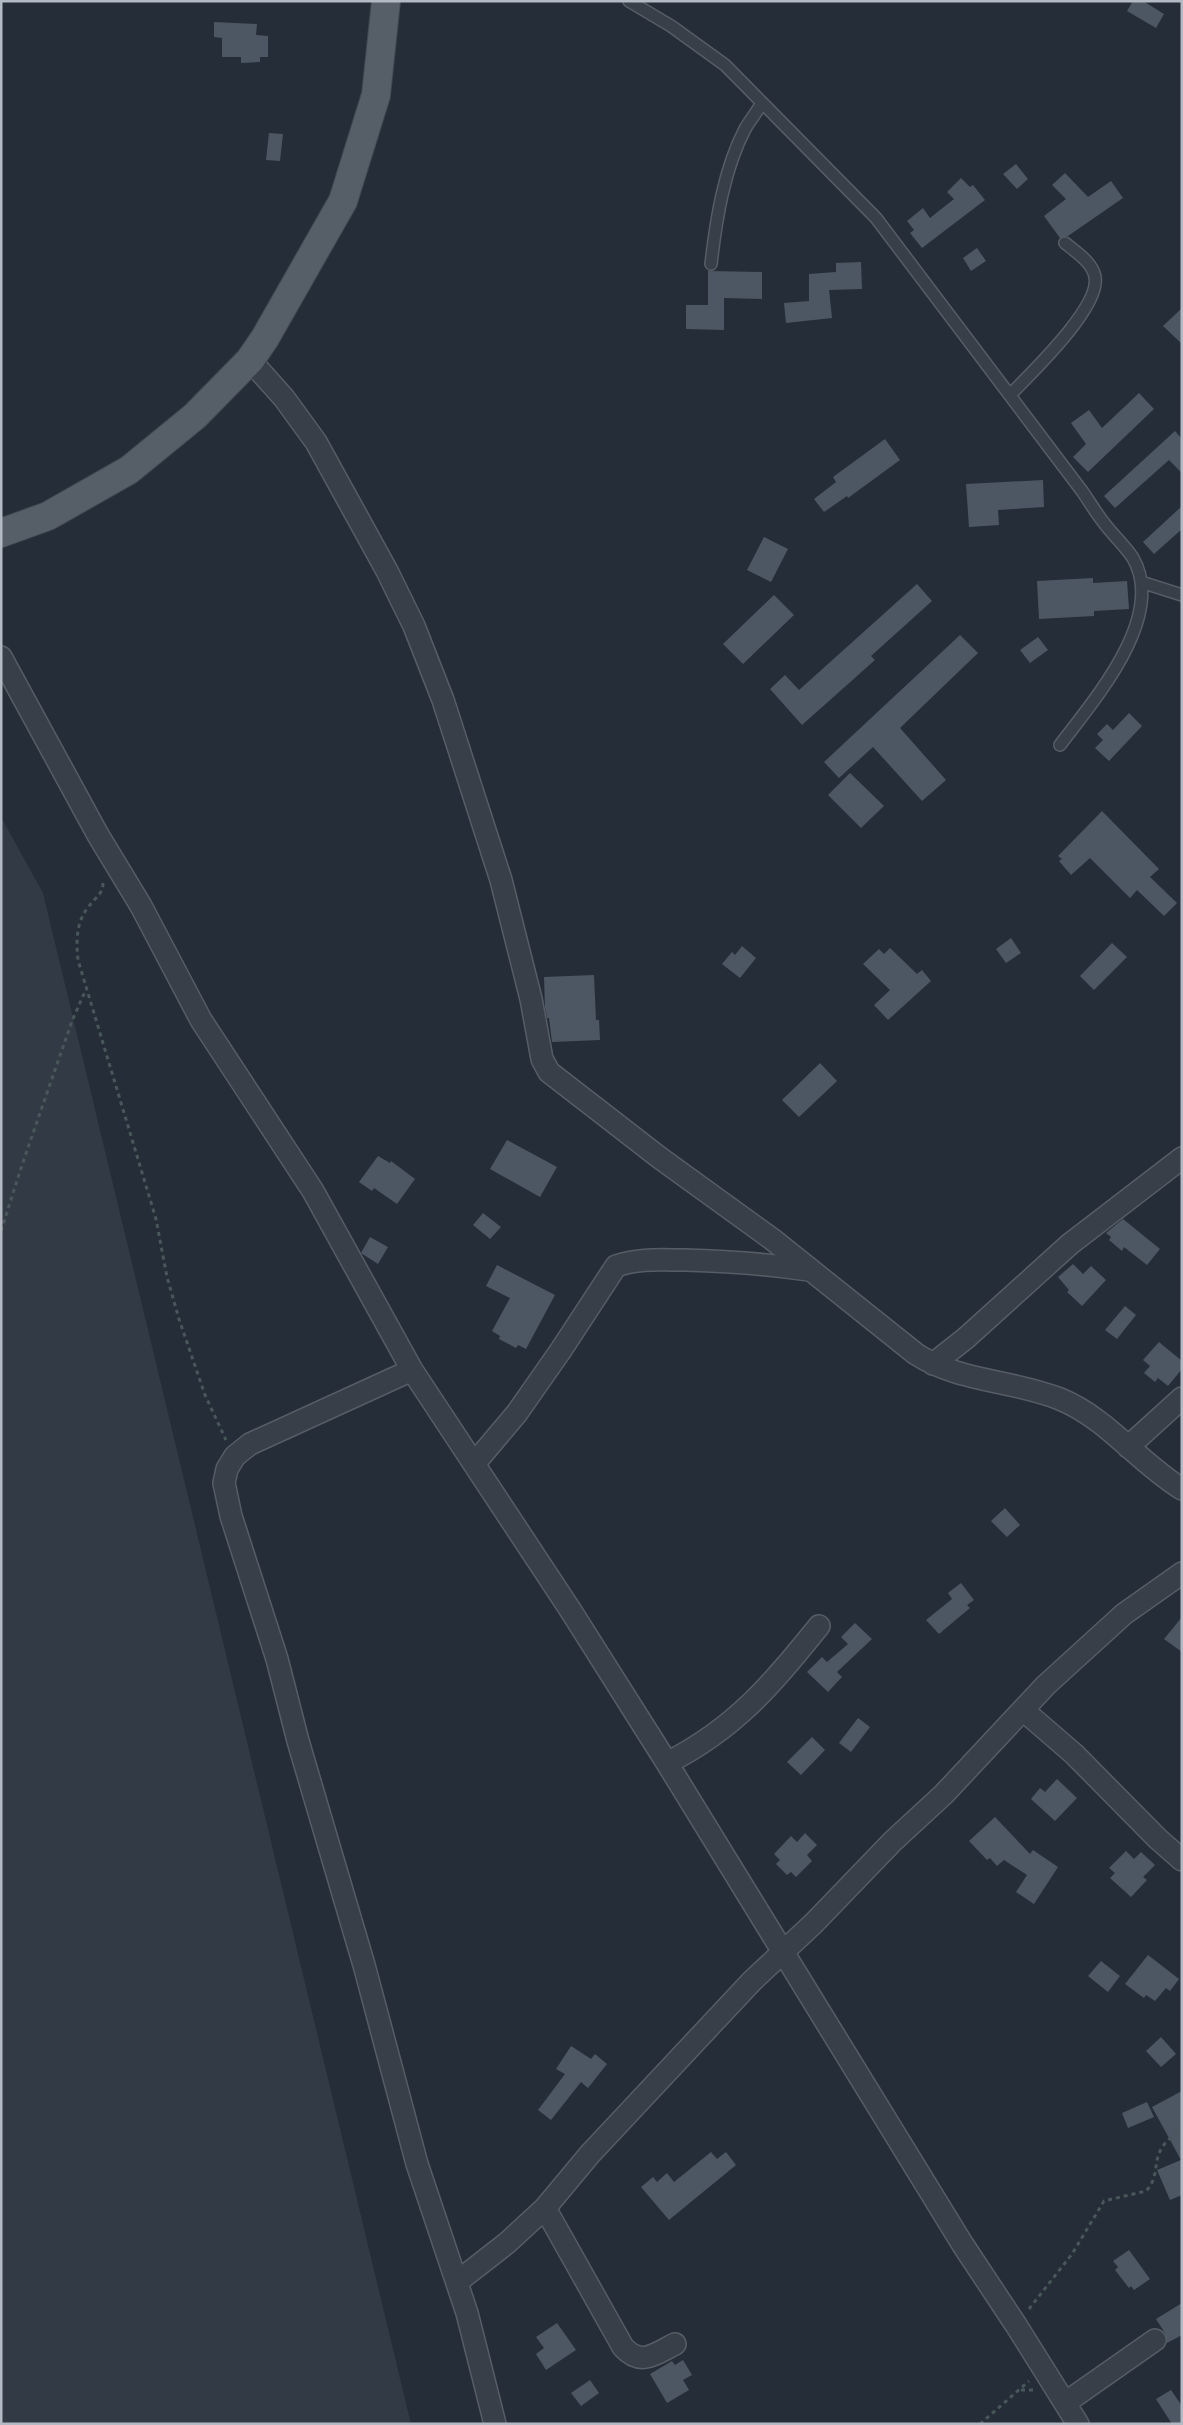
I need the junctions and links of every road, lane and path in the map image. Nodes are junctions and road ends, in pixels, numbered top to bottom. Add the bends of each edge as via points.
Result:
1 (386, 1) edge
2 (629, 1) edge
3 (762, 103) junction
4 (1065, 243) dead end
5 (711, 264) dead end
6 (250, 360) junction
7 (1010, 395) junction
8 (1, 533) edge
9 (1141, 582) junction
10 (1182, 595) edge
11 (1, 657) edge
12 (1060, 745) dead end
13 (103, 879) dead end
14 (87, 988) junction
15 (1182, 1158) edge
16 (1, 1231) edge
17 (808, 1270) junction
18 (933, 1364) junction
19 (412, 1370) junction
20 (1182, 1398) edge
21 (1128, 1447) junction
22 (235, 1456) junction
23 (474, 1464) junction
24 (1182, 1489) edge
25 (1182, 1573) edge
26 (819, 1626) dead end
27 (1023, 1710) junction
28 (667, 1762) junction
29 (1182, 1860) edge
30 (783, 1951) junction
31 (1182, 2130) edge
32 (545, 2208) junction
33 (457, 2282) junction
34 (1016, 2325) junction
35 (1155, 2340) dead end
36 (675, 2344) dead end
37 (1039, 2361) junction
38 (1065, 2403) junction
39 (495, 2424) edge
40 (980, 2424) edge
41 (1078, 2424) edge

1 - 6 main road via 376,95 343,201
2 - 3 lane via 725,65
3 - 5 lane via 745,130 730,165
3 - 7 lane via 876,218
4 - 7 lane via 1090,266 1095,276 1094,291 1071,329
6 - 8 main road via 196,416 129,470 48,516
6 - 17 street via 284,398 316,442 414,626 443,700 501,880 531,999 542,1059 549,1072 646,1148 772,1239
7 - 9 lane via 1133,558
9 - 10 lane
9 - 12 lane via 1143,604 1122,658
11 - 19 street via 201,1020 313,1191
13 - 14 path via 102,892 82,917 77,931 78,960
14 - 16 path via 72,1021
14 - 22 path via 156,1219 178,1319 205,1395
15 - 18 street via 1070,1244
17 - 18 street
17 - 23 street via 711,1261 645,1260 616,1266 517,1413
18 - 21 street via 1061,1400 1106,1428
19 - 22 street via 270,1434
19 - 23 street
20 - 21 street
21 - 24 street via 1154,1471
22 - 33 street via 227,1469 224,1483 231,1516 278,1659 417,2164
23 - 28 street
25 - 27 street via 1124,1614
26 - 28 street via 770,1686 742,1714 710,1738
27 - 29 street via 1074,1754
27 - 30 street via 944,1794
28 - 30 street
30 - 32 street via 590,2154
30 - 34 street via 963,2246
31 - 34 path via 1158,2153 1153,2178 1146,2191 1104,2201 1072,2254
32 - 33 street
32 - 36 street via 623,2347 639,2358
33 - 39 street via 468,2313
34 - 37 street
35 - 38 street
37 - 38 street
37 - 40 path via 1029,2381
38 - 41 street

